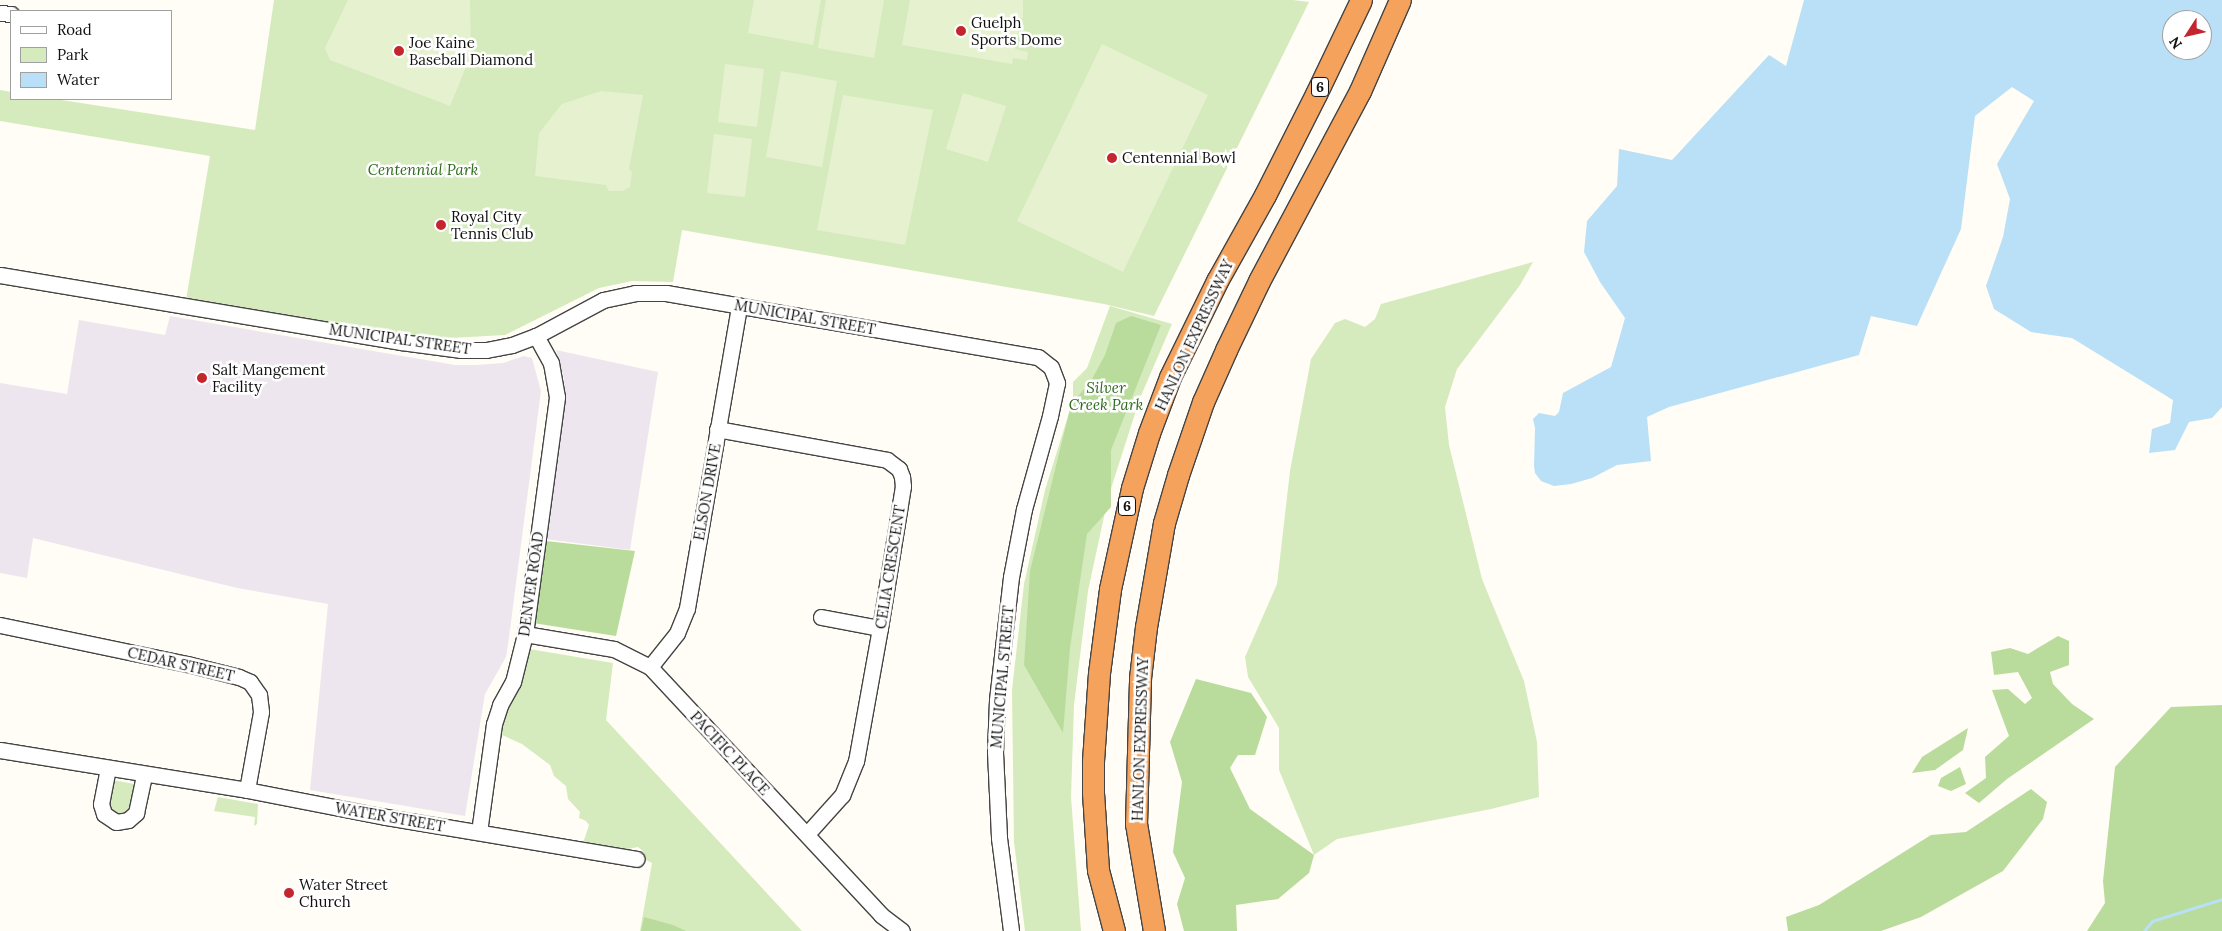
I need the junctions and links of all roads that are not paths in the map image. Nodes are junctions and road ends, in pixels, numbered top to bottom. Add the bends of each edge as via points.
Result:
1 (1361, 0) edge
2 (1400, 0) edge
3 (0, 274) edge
4 (739, 306) junction
5 (536, 336) junction
6 (717, 429) junction
7 (821, 617) dead end
8 (0, 625) edge
9 (880, 628) junction
10 (525, 634) junction
11 (650, 667) junction
12 (0, 750) edge
13 (108, 768) junction
14 (144, 775) junction
15 (247, 790) junction
16 (478, 832) junction
17 (807, 834) junction
18 (636, 859) dead end
19 (1098, 870) junction
20 (902, 931) edge
21 (1011, 931) edge
22 (1098, 931) edge
23 (1114, 931) edge
24 (1154, 931) edge

1 - 19 highway, HANLON EXPRESSWAY / 6 via 1312,103 1217,281 1170,378 1132,488 1110,590 1096,708 1093,792
2 - 24 highway, HANLON EXPRESSWAY via 1360,91 1259,281 1218,368 1197,418 1164,523 1140,678 1136,824
3 - 5 street, MUNICIPAL STREET via 461,350 486,350
4 - 5 street, MUNICIPAL STREET via 666,293 619,296 583,309
4 - 6 street, ELSON DRIVE
4 - 21 street, MUNICIPAL STREET via 1038,357 1055,372 1055,396 1026,502 1011,577 997,700 995,752 999,838
5 - 10 street, DENVER ROAD via 551,363 557,397
6 - 9 street, CELIA CRESCENT via 887,460 899,469 903,486
6 - 11 street, ELSON DRIVE via 687,608 677,633
7 - 9 street
8 - 15 street, CEDAR STREET via 191,665 250,682 259,695 261,712
9 - 17 street, CELIA CRESCENT via 852,774 836,805
10 - 11 street, PACIFIC PLACE via 614,649
10 - 16 street, DENVER ROAD via 512,682 494,724
11 - 17 street, PACIFIC PLACE
12 - 13 street, WATER STREET
13 - 14 street, WATER STREET
13 - 14 street via 101,804 104,814 116,822 128,820 136,813
14 - 15 street, WATER STREET
15 - 16 street, WATER STREET
16 - 18 street, WATER STREET
17 - 20 street, PACIFIC PLACE via 881,916
19 - 22 highway
19 - 23 highway, HANLON EXPRESSWAY / 6

